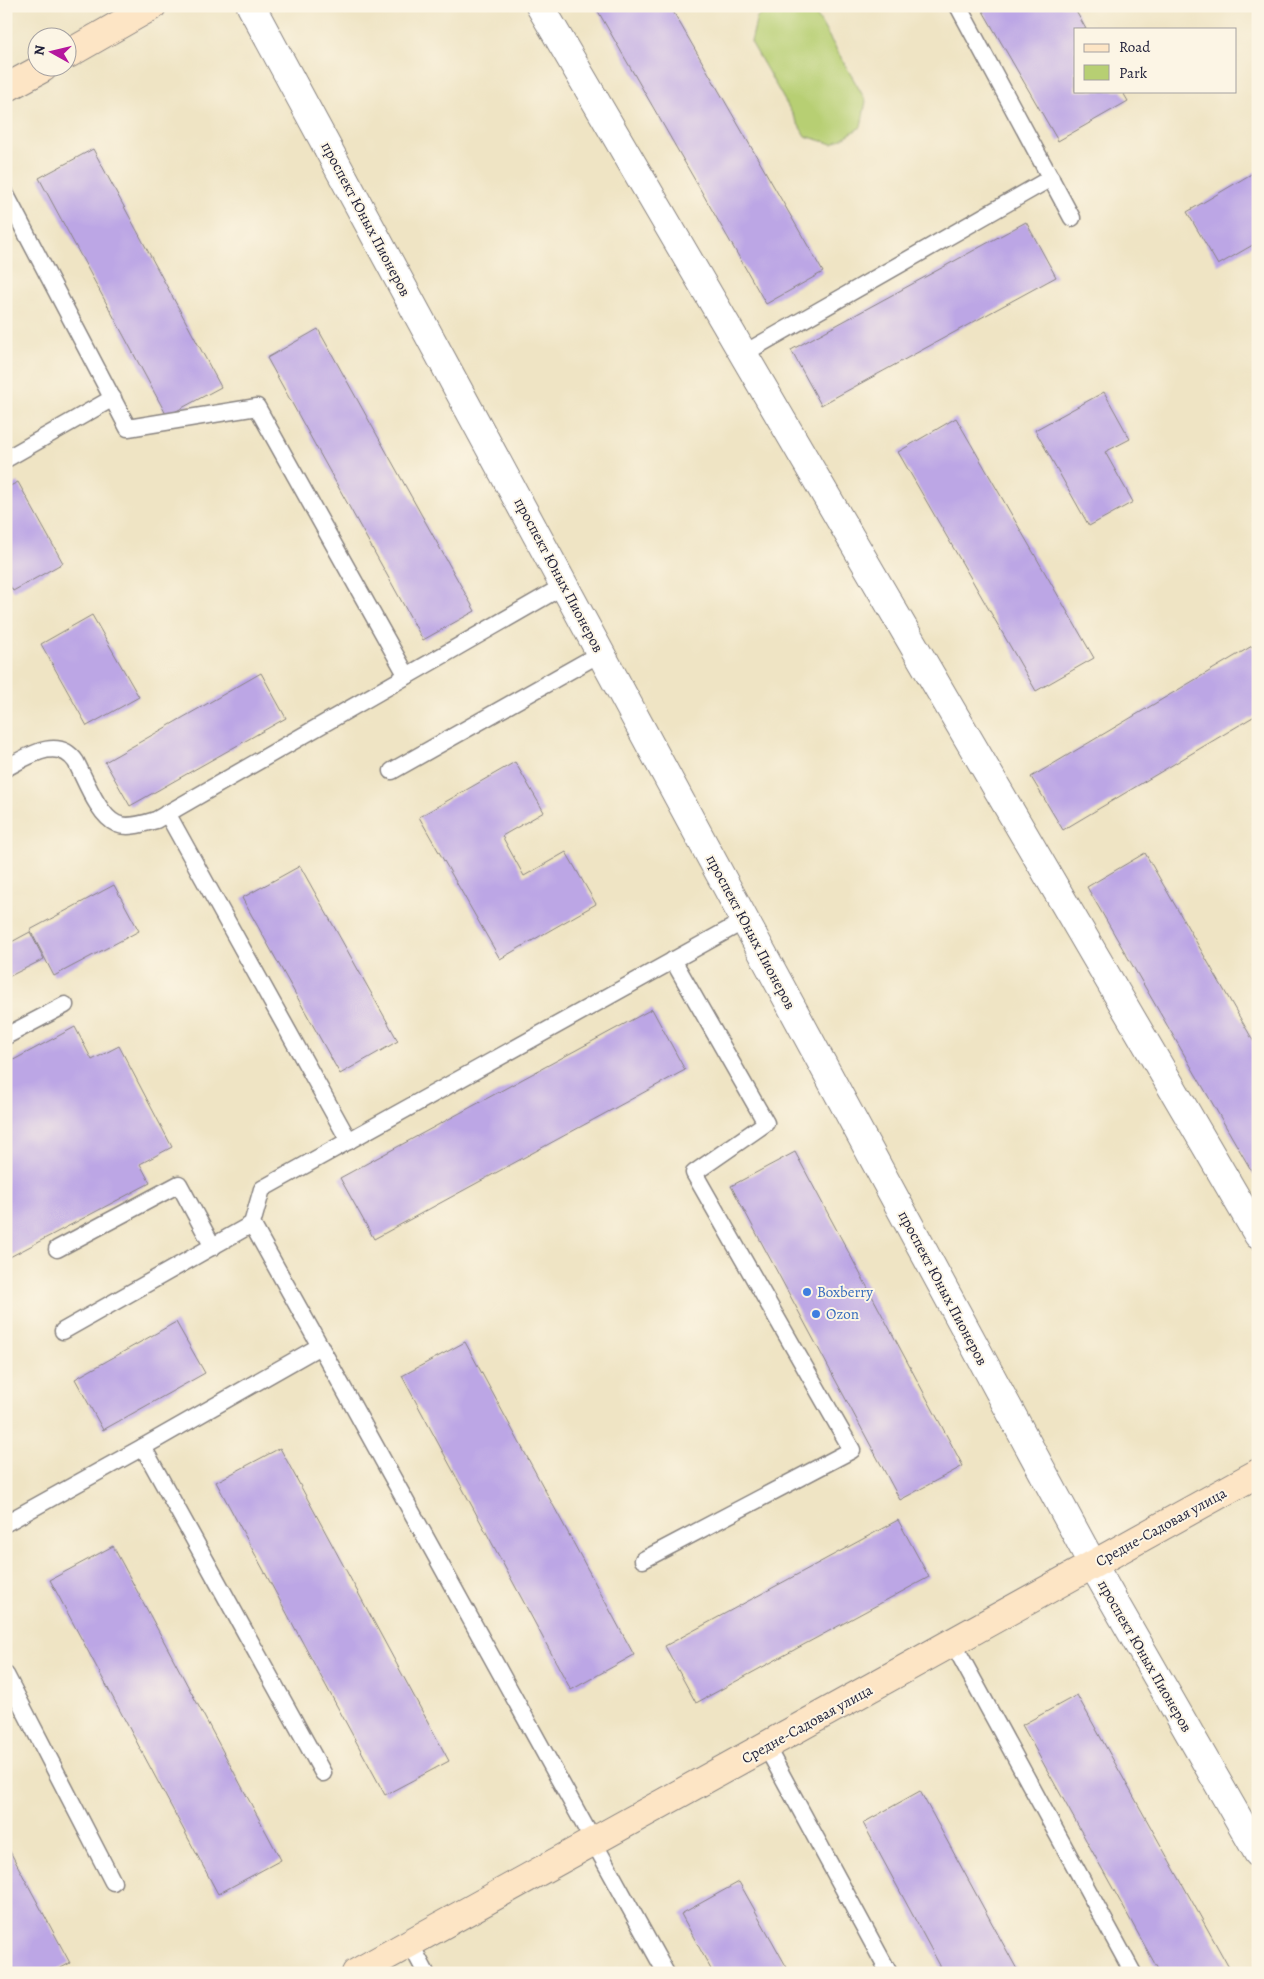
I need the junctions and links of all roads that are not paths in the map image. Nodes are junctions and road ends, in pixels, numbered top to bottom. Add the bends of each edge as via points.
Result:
1 (152, 6) edge
2 (250, 6) edge
3 (540, 6) edge
4 (958, 6) edge
5 (78, 48) edge
6 (28, 76) edge
7 (6, 88) edge
8 (1051, 178) junction
9 (6, 195) edge
10 (1072, 218) dead end
11 (743, 354) junction
12 (113, 398) junction
13 (6, 459) edge
14 (565, 585) junction
15 (601, 653) junction
16 (407, 676) junction
17 (6, 768) edge
18 (392, 771) dead end
19 (166, 813) junction
20 (744, 921) junction
21 (673, 960) junction
22 (65, 1004) dead end
23 (6, 1036) edge
24 (349, 1141) junction
25 (252, 1224) junction
26 (1258, 1235) edge
27 (213, 1247) junction
28 (57, 1249) dead end
29 (63, 1332) dead end
30 (320, 1346) junction
31 (143, 1447) junction
32 (1258, 1473) edge
33 (6, 1523) edge
34 (643, 1560) dead end
35 (1093, 1566) junction
36 (953, 1643) junction
37 (6, 1675) edge
38 (766, 1746) junction
39 (323, 1773) dead end
40 (594, 1841) junction
41 (1258, 1853) edge
42 (113, 1882) dead end
43 (410, 1943) junction
44 (356, 1973) edge
45 (426, 1973) edge
46 (666, 1973) edge
47 (890, 1973) edge
48 (1133, 1973) edge

1 - 5 street
2 - 14 street, проспект Юных Пионеров
3 - 11 street
4 - 8 lane
6 - 7 street
8 - 10 lane
8 - 11 lane
9 - 12 lane
11 - 26 street
12 - 13 lane
12 - 16 lane via 128,428 257,407
14 - 15 street, проспект Юных Пионеров
14 - 16 lane
15 - 18 lane
15 - 20 street, проспект Юных Пионеров
16 - 19 lane
17 - 19 lane via 37,751 51,748 63,751 76,762 103,813 118,824 138,825
19 - 24 lane
20 - 21 lane
20 - 35 street, проспект Юных Пионеров
21 - 24 lane
21 - 34 lane via 766,1124 694,1173 852,1450
22 - 23 lane
24 - 25 lane via 262,1189
25 - 27 lane
25 - 30 lane
27 - 28 lane via 179,1184
27 - 29 lane
30 - 31 lane
30 - 40 lane
31 - 33 lane
31 - 39 lane
32 - 35 street, Средне-Садовая улица
35 - 36 street, Средне-Садовая улица
35 - 41 street, проспект Юных Пионеров
36 - 38 street, Средне-Садовая улица
36 - 48 lane
37 - 42 lane
38 - 40 street, Средне-Садовая улица
38 - 47 lane
40 - 43 street, Средне-Садовая улица
40 - 46 lane
43 - 44 street, Средне-Садовая улица
43 - 45 lane

